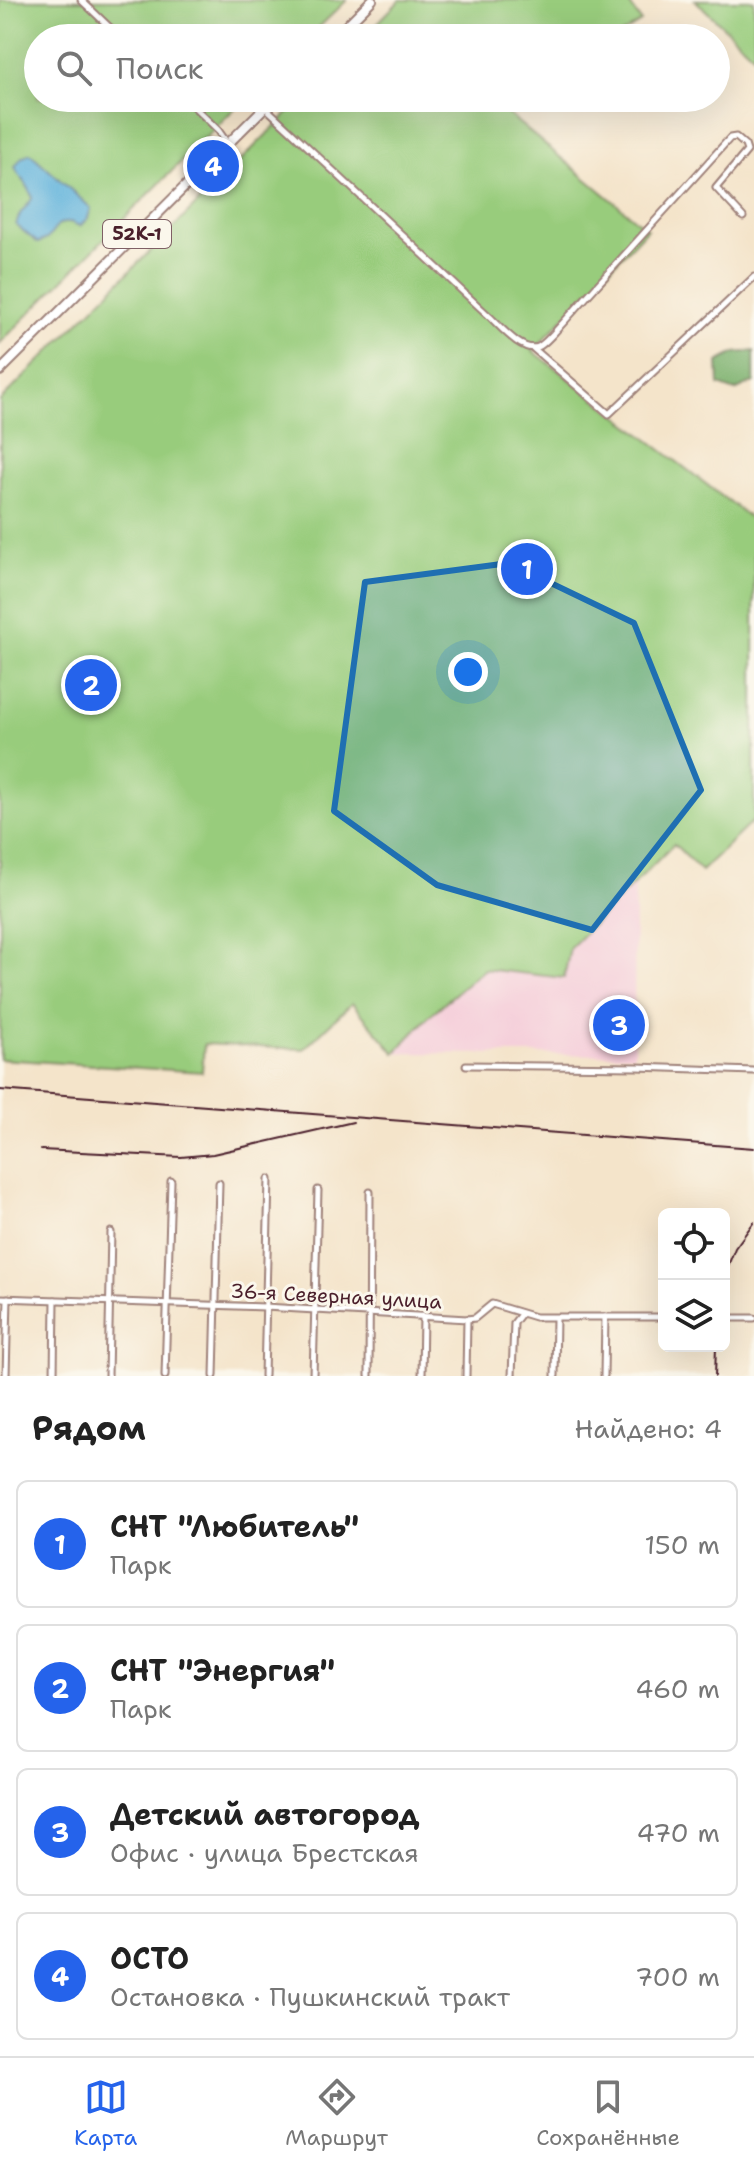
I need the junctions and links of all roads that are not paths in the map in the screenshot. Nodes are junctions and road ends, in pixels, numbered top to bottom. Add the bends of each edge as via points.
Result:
1 (81, 0) edge
2 (372, 0) edge
3 (106, 24) edge
4 (348, 24) edge
5 (199, 112) edge
6 (260, 112) edge
7 (270, 112) edge
8 (228, 144) junction
9 (743, 217) dead end
10 (754, 277) edge
11 (533, 348) junction
12 (0, 371) edge
13 (466, 1065) dead end
14 (754, 1071) edge
15 (269, 1179) dead end
16 (171, 1181) dead end
17 (219, 1183) dead end
18 (318, 1190) dead end
19 (370, 1192) dead end
20 (111, 1232) dead end
21 (0, 1298) edge
22 (8, 1298) junction
23 (55, 1300) junction
24 (108, 1302) junction
25 (166, 1305) junction
26 (215, 1306) junction
27 (265, 1307) junction
28 (314, 1310) junction
29 (370, 1313) junction
30 (522, 1314) junction
31 (423, 1316) junction
32 (605, 1317) junction
33 (658, 1317) edge
34 (556, 1318) junction
35 (730, 1318) edge
36 (754, 1318) edge
37 (467, 1319) junction
38 (6, 1376) edge
39 (54, 1376) edge
40 (108, 1376) edge
41 (165, 1376) edge
42 (214, 1376) edge
43 (264, 1376) edge
44 (313, 1376) edge
45 (369, 1376) edge
46 (422, 1376) edge
47 (466, 1376) edge
48 (512, 1376) edge
49 (555, 1376) edge
50 (604, 1376) edge

1 - 3 street
2 - 4 main road
5 - 8 street
6 - 8 main road, 52К-1
7 - 11 street via 489,316
8 - 12 main road, 52К-1
9 - 11 street via 716,188 747,151 736,137 553,334
10 - 11 street via 609,414
13 - 14 street
15 - 27 street
16 - 25 street
17 - 26 street
18 - 28 street
19 - 29 street
20 - 24 street
21 - 22 street, 36-я Северная улица
22 - 23 street, 36-я Северная улица
22 - 38 street
23 - 24 street, 36-я Северная улица
23 - 39 street
24 - 25 street, 36-я Северная улица
24 - 40 street
25 - 26 street, 36-я Северная улица
25 - 41 street
26 - 27 street, 36-я Северная улица
26 - 42 street
27 - 28 street, 36-я Северная улица
27 - 43 street
28 - 29 street, 36-я Северная улица
28 - 44 street
29 - 31 street, 36-я Северная улица
29 - 45 street
30 - 34 street, 36-я Северная улица
30 - 37 street, 36-я Северная улица via 492,1304
30 - 48 street via 514,1323
31 - 37 street, 36-я Северная улица
31 - 46 street
32 - 33 street, 36-я Северная улица
32 - 34 street, 36-я Северная улица
32 - 50 street
34 - 49 street
35 - 36 street
37 - 47 street

